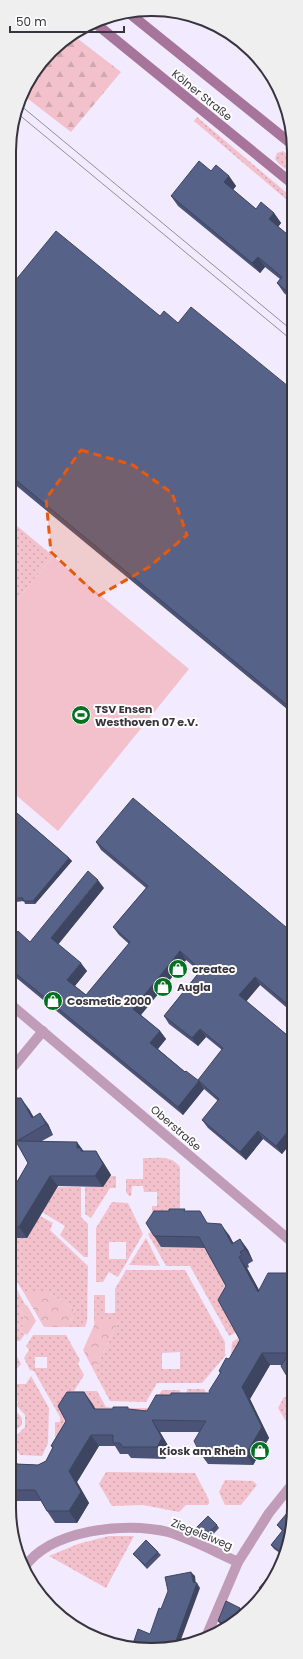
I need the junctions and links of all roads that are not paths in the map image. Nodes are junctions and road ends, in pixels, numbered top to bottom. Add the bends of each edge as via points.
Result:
1 (134, 17) edge
2 (99, 26) edge
3 (286, 140) edge
4 (287, 179) edge
5 (16, 1009) edge
6 (43, 1031) junction
7 (16, 1064) edge
8 (287, 1238) edge
9 (287, 1490) edge
10 (28, 1562) edge
11 (238, 1562) junction
12 (209, 1630) edge

1 - 3 main road, Kölner Straße
2 - 4 main road, Kölner Straße
5 - 6 street, Oberstraße
6 - 7 street
6 - 8 street, Oberstraße
9 - 11 street via 269,1513
10 - 11 street, Ziegeleiweg via 57,1542 89,1532 133,1527 169,1532
11 - 12 street

